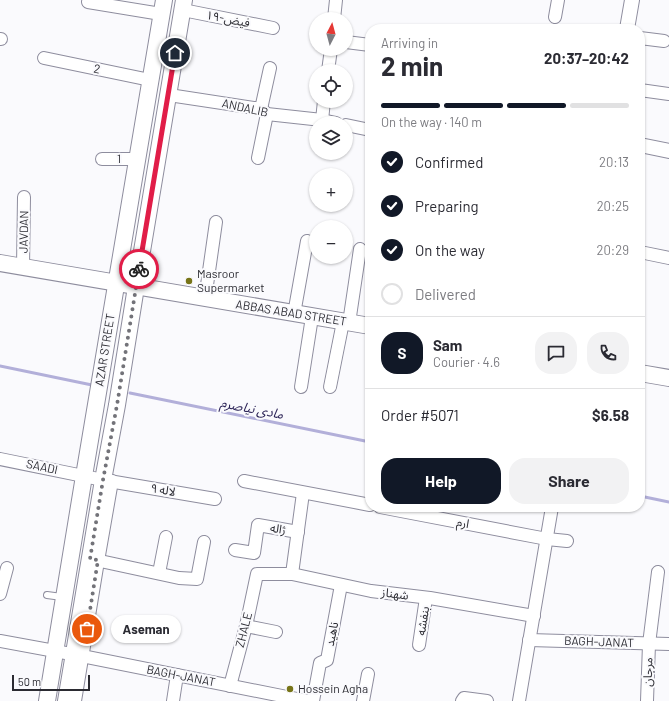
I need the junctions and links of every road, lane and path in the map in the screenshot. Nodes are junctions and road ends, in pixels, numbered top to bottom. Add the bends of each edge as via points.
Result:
1 (336, 0) edge
2 (558, 0) edge
3 (632, 0) edge
4 (88, 2) dead end
5 (186, 5) edge
6 (162, 7) edge
7 (335, 12) edge
8 (555, 17) dead end
9 (628, 24) edge
10 (273, 28) dead end
11 (645, 39) edge
12 (664, 41) dead end
13 (353, 43) edge
14 (365, 44) edge
15 (44, 58) dead end
16 (270, 68) dead end
17 (150, 80) junction
18 (645, 91) edge
19 (669, 94) edge
20 (171, 95) junction
21 (264, 112) junction
22 (309, 118) edge
23 (353, 126) edge
24 (365, 129) edge
25 (645, 146) edge
26 (669, 150) edge
27 (258, 158) dead end
28 (102, 159) dead end
29 (136, 159) junction
30 (24, 197) dead end
31 (216, 222) dead end
32 (307, 241) dead end
33 (360, 249) dead end
34 (645, 253) edge
35 (669, 258) edge
36 (0, 263) edge
37 (23, 267) junction
38 (116, 283) junction
39 (136, 287) junction
40 (205, 299) junction
41 (294, 314) junction
42 (312, 317) junction
43 (346, 322) junction
44 (365, 325) edge
45 (645, 374) edge
46 (669, 378) edge
47 (301, 386) dead end
48 (330, 387) dead end
49 (97, 402) junction
50 (117, 405) junction
51 (0, 459) edge
52 (84, 476) junction
53 (108, 480) junction
54 (244, 481) dead end
55 (303, 492) junction
56 (214, 499) dead end
57 (365, 504) edge
58 (406, 512) edge
59 (551, 512) edge
60 (298, 532) junction
61 (166, 537) dead end
62 (547, 539) junction
63 (567, 541) dead end
64 (204, 542) dead end
65 (235, 550) dead end
66 (94, 560) junction
67 (7, 568) dead end
68 (658, 572) dead end
69 (159, 574) junction
70 (257, 574) joint
71 (292, 574) junction
72 (341, 585) junction
73 (0, 594) edge
74 (47, 595) dead end
75 (64, 598) junction
76 (426, 598) junction
77 (534, 616) junction
78 (246, 626) junction
79 (276, 632) dead end
80 (529, 640) junction
81 (0, 641) edge
82 (419, 644) dead end
83 (649, 644) junction
84 (669, 644) edge
85 (55, 651) junction
86 (78, 655) junction
87 (368, 674) dead end
88 (177, 675) junction
89 (230, 686) junction
90 (47, 701) edge
91 (66, 701) edge
92 (75, 701) edge
93 (173, 701) edge
94 (307, 701) edge
95 (313, 701) edge
96 (363, 701) edge
97 (462, 701) edge
98 (487, 701) edge
99 (519, 701) edge
100 (647, 701) edge

1 - 7 street
2 - 8 street
3 - 9 street
4 - 6 street
5 - 10 street, ۱۹-فیض
5 - 20 main road, AZAR STREET
6 - 17 main road, AZAR STREET
11 - 12 street
13 - 14 street
15 - 17 street, 2
16 - 21 street
17 - 29 main road, AZAR STREET
18 - 19 street
20 - 21 street, ANDALIB
20 - 39 main road, AZAR STREET
21 - 22 street, ANDALIB
21 - 27 street
23 - 24 street
25 - 26 street
28 - 29 street, 1
29 - 38 main road, AZAR STREET
30 - 37 street, JAVDAN
31 - 40 street
32 - 41 street
33 - 43 street
34 - 35 street
36 - 37 main road, ABBAS ABAD STREET
37 - 38 main road, ABBAS ABAD STREET
38 - 39 main road, ABBAS ABAD STREET
38 - 49 main road, AZAR STREET
39 - 40 main road, ABBAS ABAD STREET
39 - 50 main road, AZAR STREET
40 - 41 main road, ABBAS ABAD STREET
41 - 42 main road, ABBAS ABAD STREET
42 - 43 main road, ABBAS ABAD STREET
42 - 47 street
43 - 44 main road, ABBAS ABAD STREET
43 - 48 street
45 - 46 main road
49 - 50 main road
49 - 52 main road, AZAR STREET
50 - 53 main road, AZAR STREET
51 - 52 street, SAADI
52 - 53 street, SAADI
52 - 75 main road, AZAR STREET
53 - 56 street, ۹ لاله
53 - 66 main road, AZAR STREET
54 - 55 street
55 - 57 street
55 - 60 street
58 - 62 street, ارم
59 - 62 street
60 - 65 street, ژاله via 258,525 254,553
60 - 71 street
61 - 69 street
62 - 63 street, ارم
62 - 77 street
64 - 69 street via 197,579
66 - 69 street
66 - 86 main road, AZAR STREET
67 - 73 street
68 - 83 street, مرجان
70 - 71 street, شهناز
70 - 78 street, ZHALE
71 - 72 street, شهناز
72 - 76 street, شهناز
72 - 95 street, ناهید via 327,660 320,663
74 - 75 lane
75 - 85 main road, AZAR STREET
76 - 77 street, شهناز
76 - 82 street, بنفشه
77 - 80 street
78 - 79 street
78 - 89 street, ZHALE
80 - 83 street, BAGH-JANAT
80 - 99 street
81 - 85 street, BAGH-JANAT
83 - 84 street, BAGH-JANAT
83 - 100 street, مرجان
85 - 86 street, BAGH-JANAT
85 - 90 main road, AZAR STREET
86 - 88 street, BAGH-JANAT
86 - 91 main road, AZAR STREET
86 - 92 street
87 - 96 street
88 - 89 street, BAGH-JANAT
88 - 93 street
89 - 94 street, BAGH-JANAT
97 - 98 street via 464,698

